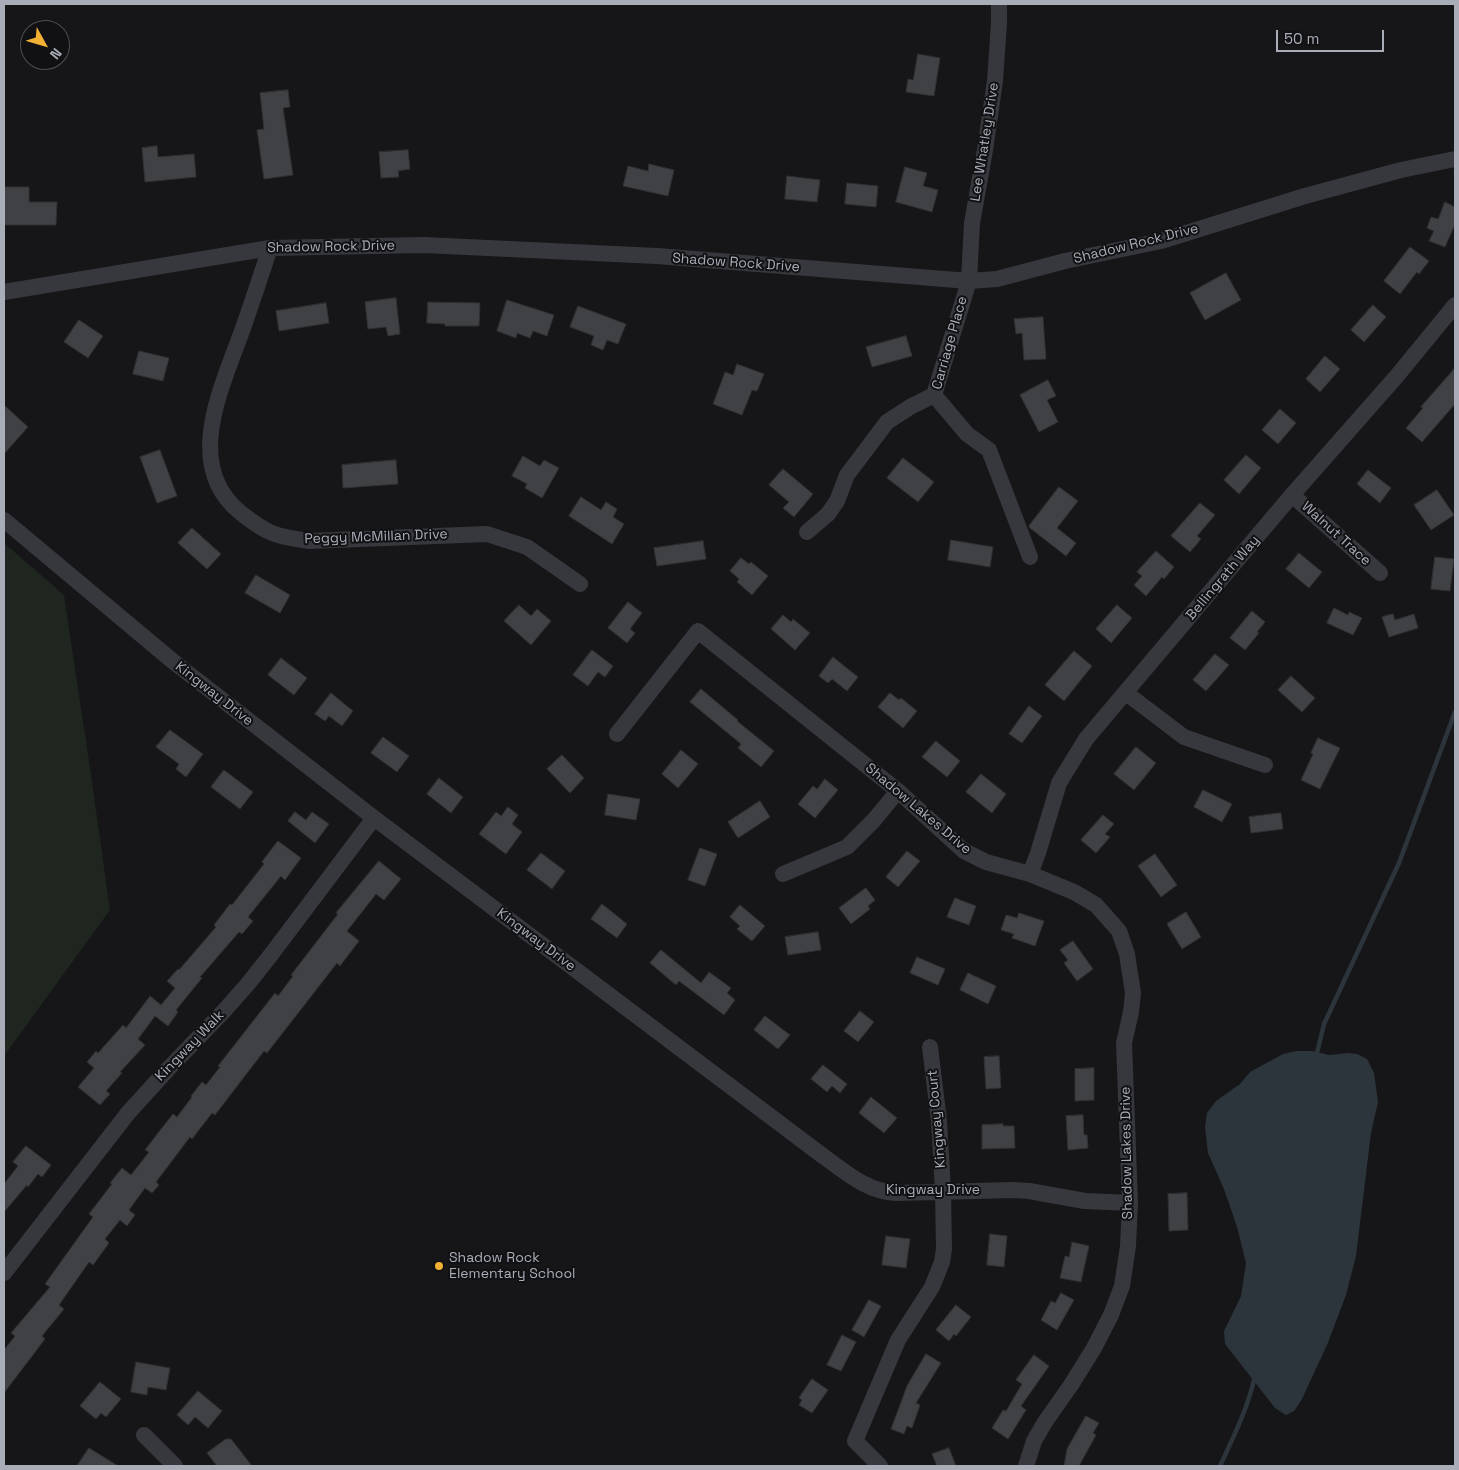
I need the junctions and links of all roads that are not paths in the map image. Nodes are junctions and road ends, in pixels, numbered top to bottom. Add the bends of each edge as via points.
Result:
1 (999, 4) edge
2 (1455, 159) edge
3 (270, 248) junction
4 (969, 281) junction
5 (4, 292) edge
6 (1455, 305) edge
7 (934, 395) junction
8 (1292, 495) junction
9 (4, 520) edge
10 (807, 532) dead end
11 (1030, 556) dead end
12 (1380, 573) dead end
13 (580, 584) dead end
14 (1126, 693) junction
15 (618, 734) dead end
16 (1265, 765) dead end
17 (898, 791) junction
18 (374, 818) junction
19 (783, 874) dead end
20 (1030, 874) junction
21 (930, 1047) dead end
22 (943, 1191) junction
23 (1130, 1202) junction
24 (4, 1273) edge
25 (144, 1435) dead end
26 (175, 1466) edge
27 (880, 1466) edge
28 (1026, 1466) edge

1 - 4 street, Lee Whatley Drive via 995,81 972,224
2 - 4 street, Shadow Rock Drive via 1391,172 1161,241 997,279
3 - 4 street, Shadow Rock Drive via 434,245 658,256
3 - 5 street, Shadow Rock Drive
3 - 13 street, Peggy McMillan Drive via 217,401 210,433 213,474 221,491 235,508 270,534 300,540 488,534 526,547
4 - 7 street, Carriage Place
6 - 8 street, Bellingrath Way
7 - 10 street via 887,422 847,475 828,514
7 - 11 street, Carriage Place via 967,434 989,450
8 - 12 street, Walnut Trace
8 - 14 street, Bellingrath Way
9 - 18 street, Kingway Drive via 175,663
14 - 16 street via 1184,737
14 - 20 street, Bellingrath Way via 1086,739 1059,783
15 - 17 street, Shadow Lakes Drive via 698,631
17 - 19 street via 847,847
17 - 20 street, Shadow Lakes Drive via 964,852 986,862
18 - 22 street, Kingway Drive via 860,1182 884,1192
18 - 24 street, Kingway Walk via 252,978 128,1114
20 - 23 street, Shadow Lakes Drive via 1096,905 1119,930 1127,954 1133,993 1124,1043
21 - 22 street, Kingway Court
22 - 23 street, Kingway Drive via 1029,1190 1085,1201
22 - 27 street, Kingway Court via 944,1249 937,1275 926,1299 898,1340 855,1441
23 - 28 street, Shadow Lakes Drive via 1122,1286 1111,1315 1094,1348 1034,1441
25 - 26 street

